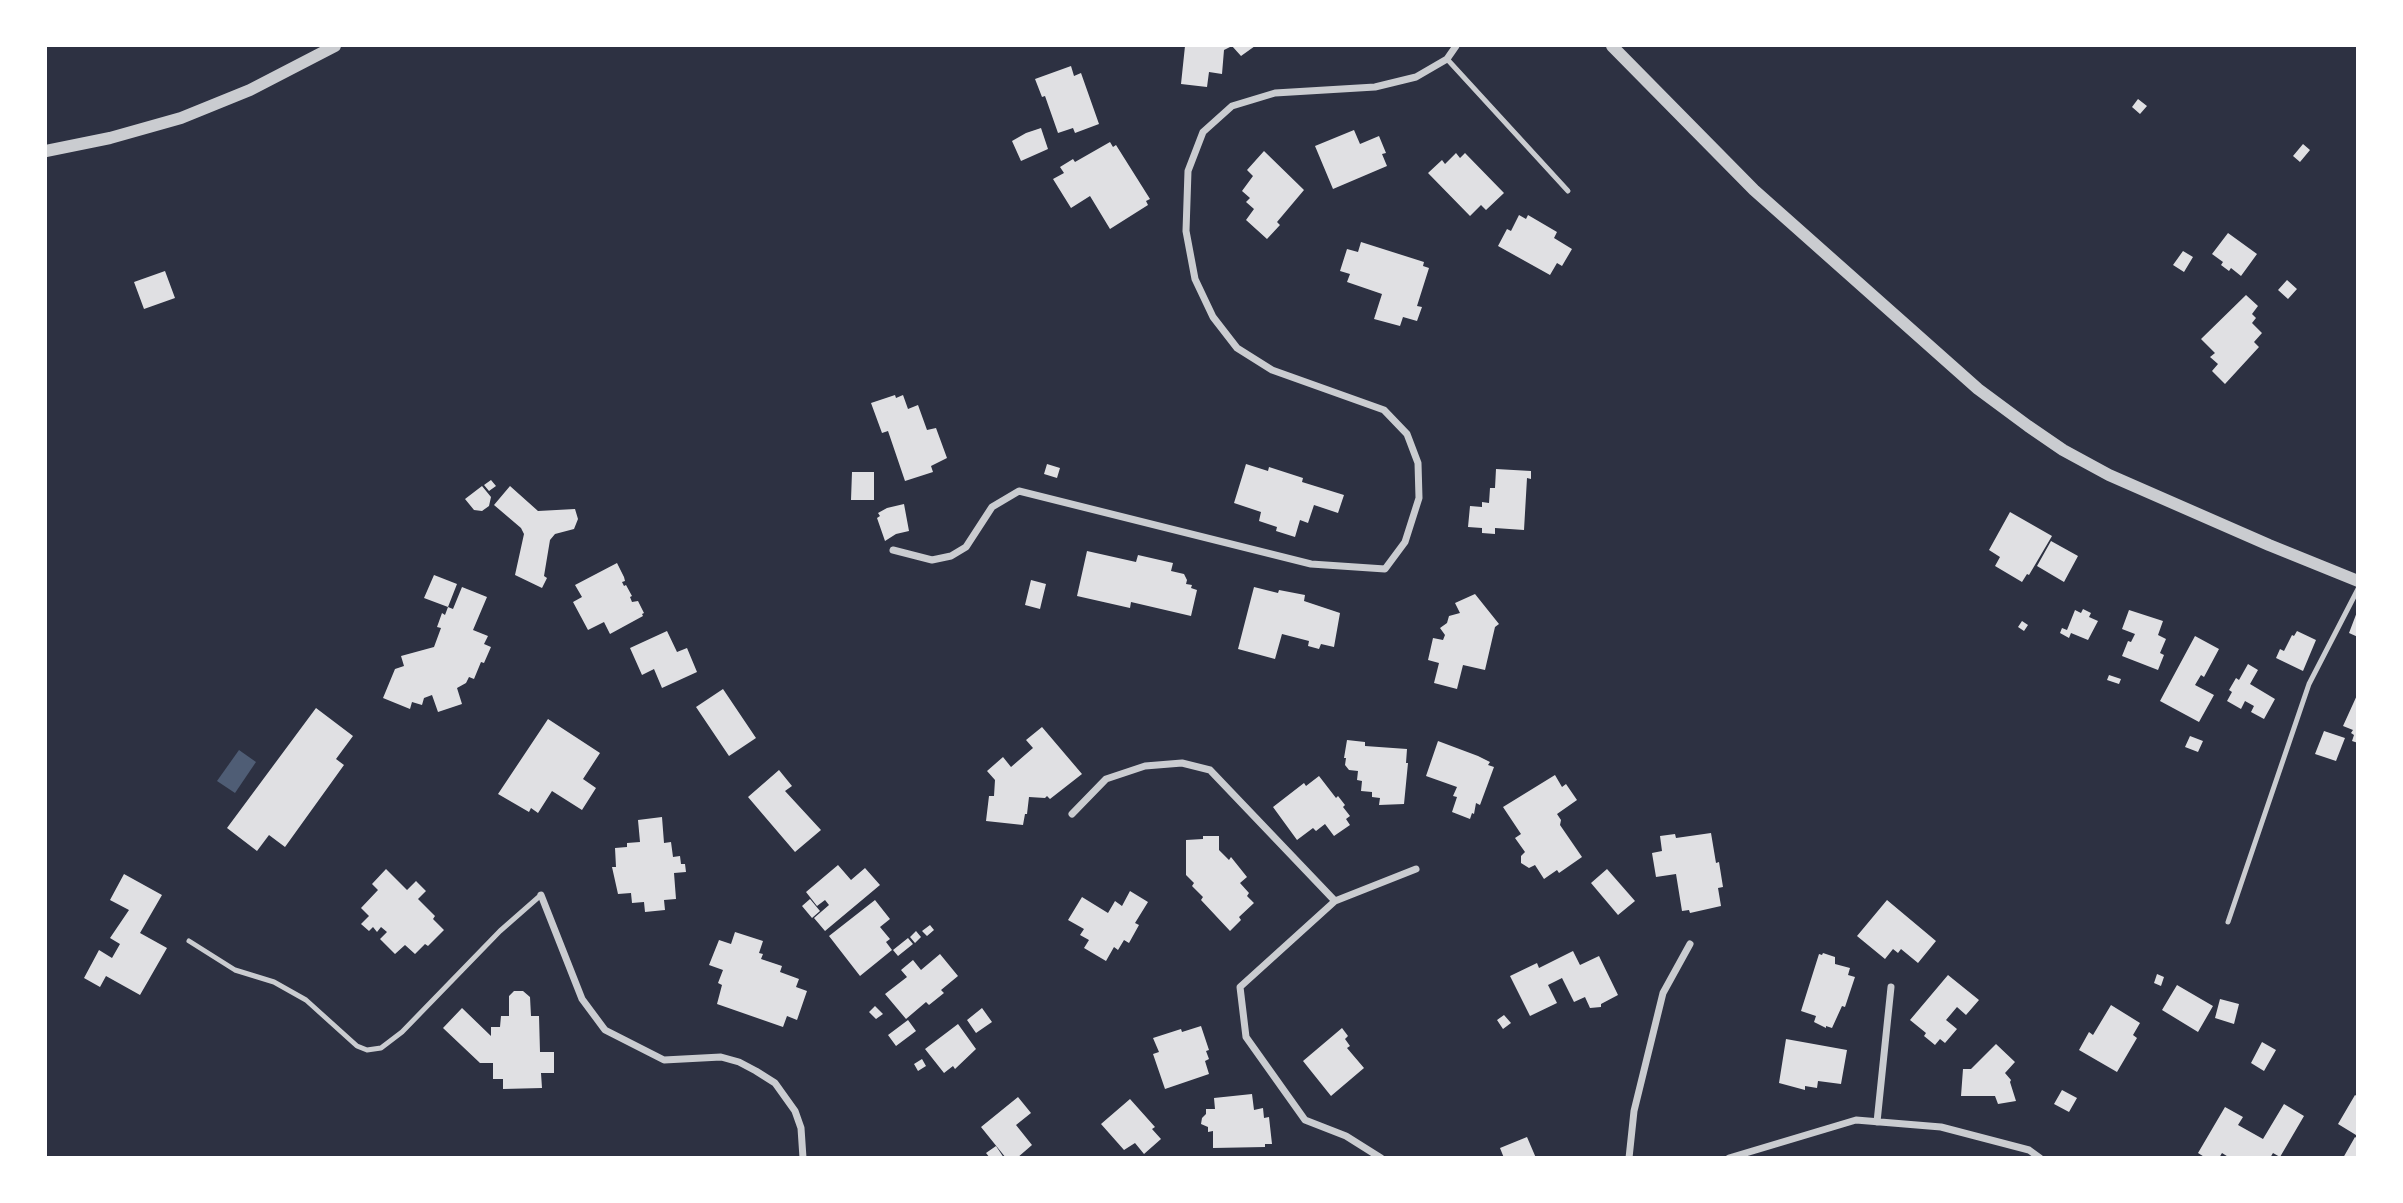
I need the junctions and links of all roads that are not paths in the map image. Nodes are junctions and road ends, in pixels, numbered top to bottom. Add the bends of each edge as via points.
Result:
1 (335, 46) edge
2 (1456, 46) edge
3 (1611, 47) edge
4 (1447, 59) junction
5 (46, 151) edge
6 (1568, 191) dead end
7 (893, 550) dead end
8 (2357, 581) edge
9 (2357, 589) edge
10 (1072, 814) dead end
11 (1416, 869) dead end
12 (541, 895) joint
13 (1335, 901) junction
14 (2228, 922) dead end
15 (189, 941) dead end
16 (1690, 944) dead end
17 (1891, 987) dead end
18 (1877, 1122) junction
19 (803, 1157) edge
20 (1381, 1157) edge
21 (1629, 1157) edge
22 (1728, 1157) edge
23 (2040, 1157) edge

1 - 5 street via 250,90 181,118
2 - 4 street
3 - 8 street via 1754,190 1978,389 2028,426 2109,475
4 - 6 lane
4 - 7 street via 1416,77 1375,87 1275,93 1232,106 1203,132 1188,171 1186,231 1195,279 1213,317 1237,348 1272,370 1384,410 1407,434 1418,463 1419,498 1405,542 1385,569 1311,564 1019,491 992,507 966,547 951,556 932,559
9 - 14 lane via 2309,684
10 - 13 street via 1106,779 1145,766 1182,764 1210,770
11 - 13 street
12 - 15 lane via 402,1032 381,1048 367,1050 306,1000 274,982 235,970
12 - 19 street via 582,999 605,1030 664,1060 721,1057 775,1083 795,1111
13 - 20 street via 1240,987 1245,1037 1305,1120 1346,1136
16 - 21 street via 1662,993 1634,1111
17 - 18 street
18 - 22 street via 1856,1120
18 - 23 street via 1941,1127 2029,1150

